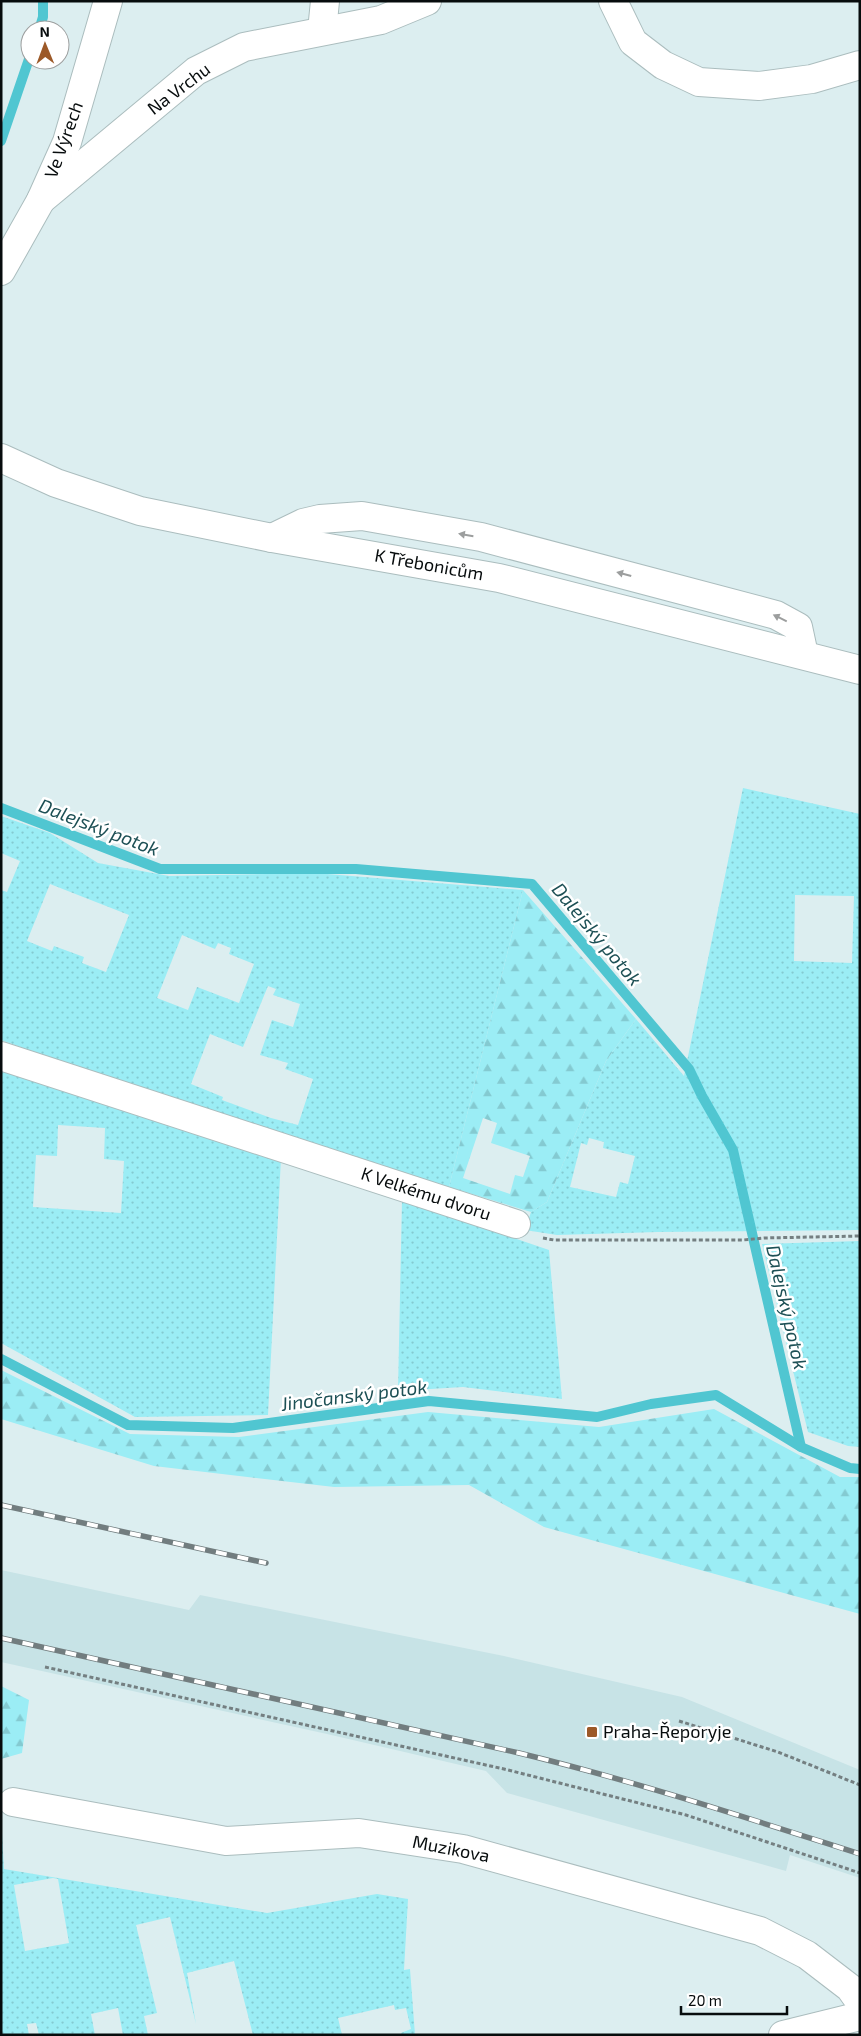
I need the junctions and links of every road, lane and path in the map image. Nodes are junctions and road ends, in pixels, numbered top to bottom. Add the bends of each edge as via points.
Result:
1 (108, 1) edge
2 (325, 1) edge
3 (426, 1) edge
4 (613, 1) edge
5 (322, 31) junction
6 (860, 66) edge
7 (41, 200) junction
8 (1, 271) edge
9 (1, 458) edge
10 (272, 538) junction
11 (804, 655) junction
12 (860, 670) edge
13 (1, 1056) edge
14 (516, 1224) joint
15 (860, 1236) edge
16 (45, 1667) dead end
17 (679, 1721) dead end
18 (860, 1785) edge
19 (13, 1802) dead end
20 (860, 1873) edge
21 (860, 2002) edge
22 (860, 2016) edge
23 (783, 2035) edge

1 - 7 street, Ve Výrech via 67,142
2 - 5 street
3 - 5 street, Na Vrchu via 381,20
4 - 6 street via 633,42 663,65 699,82 759,86 812,79
5 - 7 street, Na Vrchu via 244,47 196,71
7 - 8 street, Ve Výrech
9 - 10 street, K Třebonicům via 56,483 140,511
10 - 11 street, K Třebonicům via 499,578
11 -> 10 street via 798,627 776,615 481,537 362,516 303,523
11 - 12 street, K Třebonicům
13 - 14 street, K Velkému dvoru
14 - 15 path via 519,1233 554,1240
16 - 20 path via 504,1770 686,1815
17 - 18 path via 778,1752
19 - 21 street, Muzikova via 226,1841 359,1833 463,1849 760,1932 807,1955 850,1988
22 - 23 street

